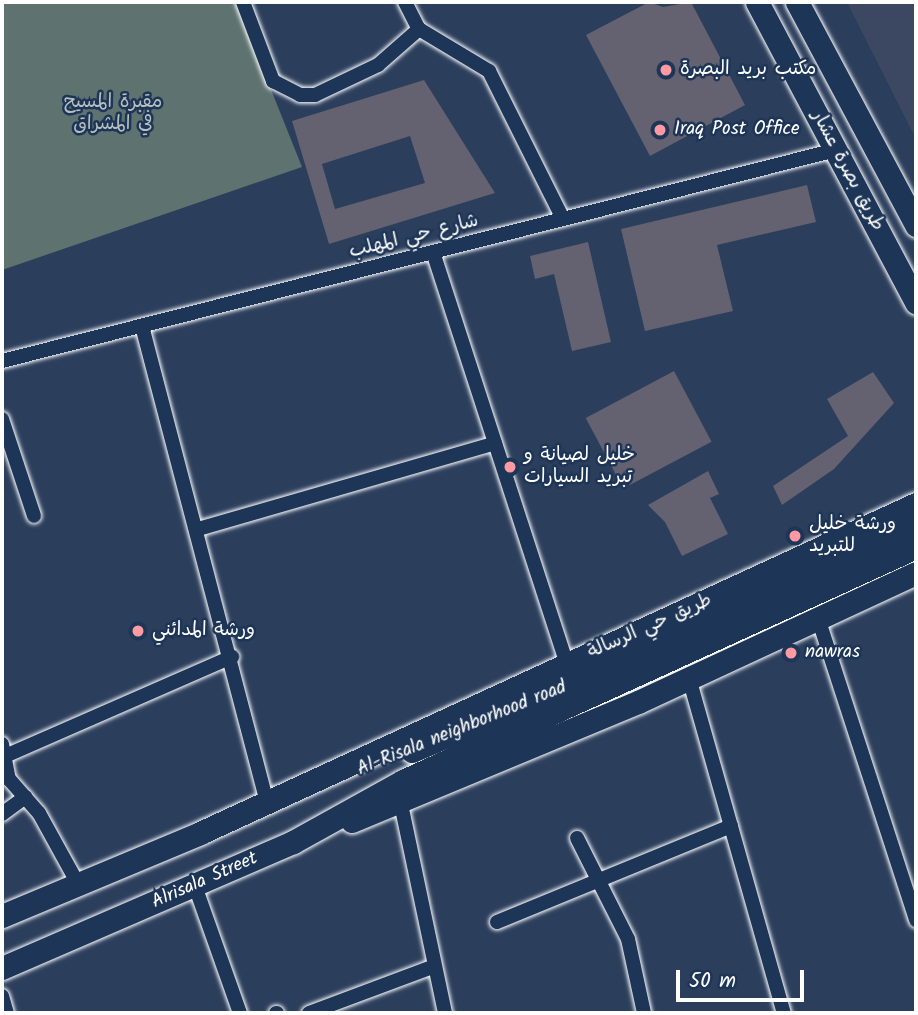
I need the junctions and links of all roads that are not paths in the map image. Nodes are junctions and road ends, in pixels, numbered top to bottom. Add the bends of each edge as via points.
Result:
1 (243, 2) edge
2 (405, 2) edge
3 (757, 2) edge
4 (797, 2) edge
5 (419, 29) junction
6 (836, 150) junction
7 (563, 219) junction
8 (916, 225) edge
9 (433, 252) junction
10 (916, 302) edge
11 (142, 326) junction
12 (2, 362) edge
13 (2, 419) edge
14 (495, 443) junction
15 (916, 495) edge
16 (916, 504) edge
17 (34, 516) dead end
18 (892, 517) junction
19 (916, 526) edge
20 (198, 529) junction
21 (916, 547) edge
22 (916, 575) edge
23 (818, 618) junction
24 (232, 657) junction
25 (567, 664) junction
26 (689, 678) junction
27 (4, 750) edge
28 (403, 781) joint
29 (25, 797) junction
30 (267, 801) junction
31 (401, 804) junction
32 (2, 814) edge
33 (731, 825) junction
34 (578, 838) dead end
35 (293, 842) junction
36 (599, 880) junction
37 (78, 884) junction
38 (195, 886) junction
39 (2, 916) edge
40 (916, 919) edge
41 (497, 922) dead end
42 (435, 966) junction
43 (2, 968) edge
44 (2, 996) edge
45 (7, 1013) edge
46 (240, 1013) edge
47 (309, 1013) edge
48 (445, 1013) edge
49 (644, 1013) edge
50 (784, 1013) edge

1 - 5 street via 274,81 300,95 315,95 378,65
2 - 5 street
3 - 6 main road, طريق بصرة عشار
4 - 8 main road
5 - 7 street via 489,71
6 - 7 street, شارع حي المهلب
6 - 10 main road, طريق بصرة عشار
7 - 9 street, شارع حي المهلب
9 - 11 street, شارع حي المهلب
9 - 14 street
11 - 12 street, شارع حي المهلب
11 - 20 street
13 - 17 street
14 - 20 street
14 - 25 street
15 - 18 main road
16 - 18 main road, طريق حي الرسالة
18 - 25 main road, طريق حي الرسالة
19 - 30 main road, Al-Risala neighborhood road via 544,697 379,764
20 - 24 street
21 - 28 main road, Al-Risala neighborhood road
22 - 23 main road
23 - 26 main road
23 - 40 street
24 - 27 street
24 - 30 street
25 - 30 main road, طريق حي الرسالة
26 - 31 main road
26 - 33 street
27 - 29 street via 9,779
28 - 35 main road, Alrisala Street
29 - 32 street
29 - 37 street
30 - 37 main road, Al-Risala neighborhood road
31 - 35 main road
31 - 42 street
33 - 36 street
33 - 50 street
34 - 36 street
35 - 38 main road, Alrisala Street
36 - 41 street
36 - 49 street via 628,939
37 - 39 main road, Al-Risala neighborhood road
38 - 43 main road, Alrisala Street
38 - 46 street
42 - 47 street
42 - 48 street
44 - 45 street

